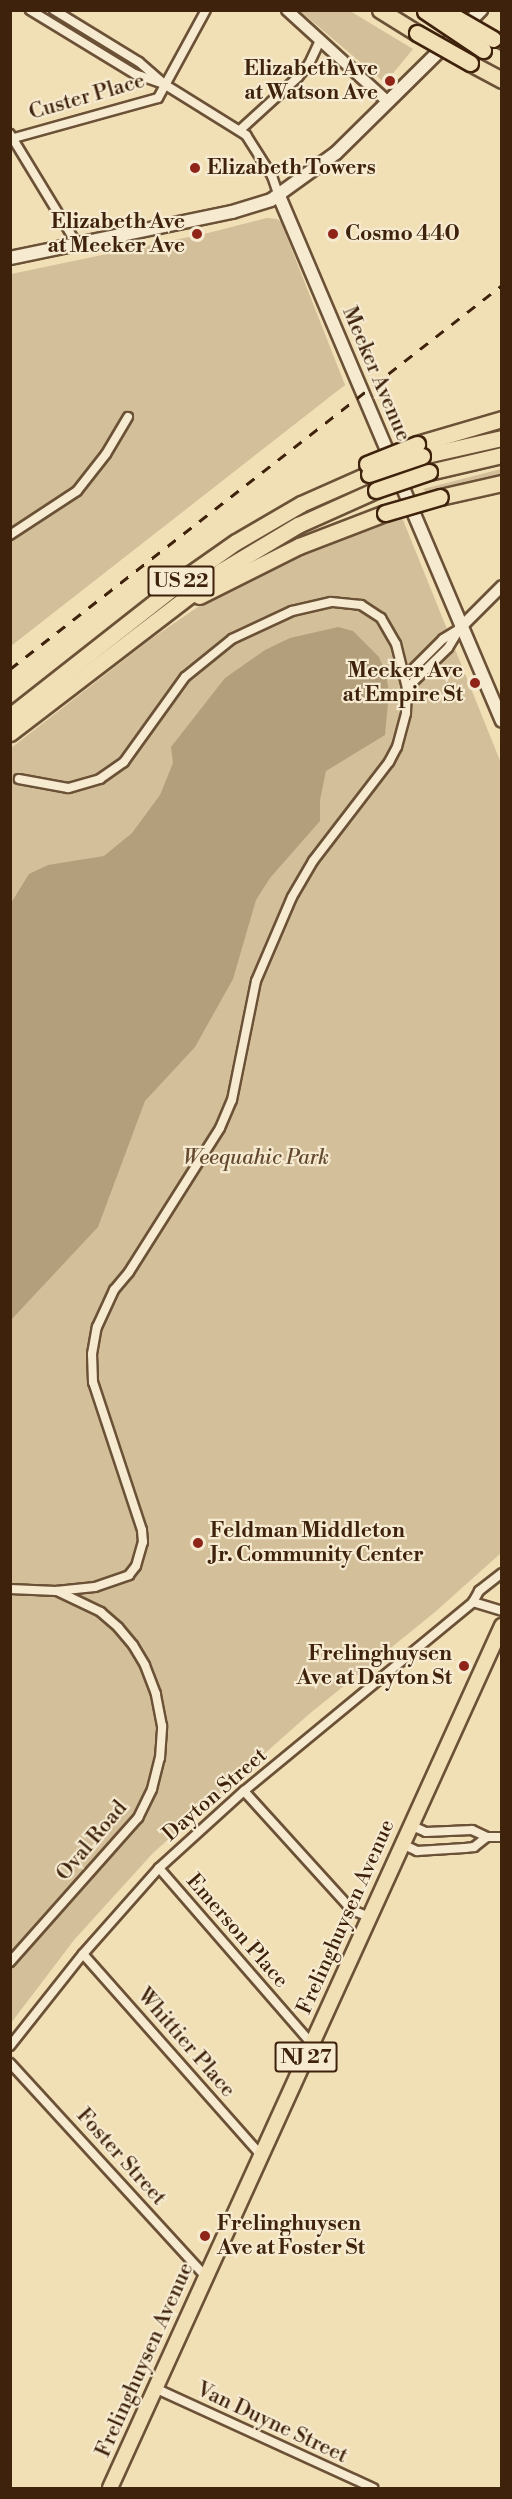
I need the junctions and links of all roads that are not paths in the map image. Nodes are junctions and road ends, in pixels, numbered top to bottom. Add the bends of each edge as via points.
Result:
1 (30, 10) edge
2 (54, 10) edge
3 (206, 10) edge
4 (287, 10) edge
5 (380, 10) edge
6 (443, 10) edge
7 (481, 10) edge
8 (425, 11) edge
9 (67, 14) edge
10 (58, 27) junction
11 (320, 40) junction
12 (493, 44) edge
13 (501, 60) edge
14 (501, 80) edge
15 (164, 84) junction
16 (388, 102) junction
17 (240, 130) junction
18 (12, 136) edge
19 (279, 196) junction
20 (77, 244) junction
21 (10, 258) edge
22 (128, 417) dead end
23 (501, 419) edge
24 (501, 438) edge
25 (420, 450) junction
26 (501, 455) edge
27 (501, 483) edge
28 (10, 535) edge
29 (501, 586) edge
30 (460, 628) junction
31 (123, 645) junction
32 (406, 676) junction
33 (406, 688) junction
34 (10, 716) edge
35 (501, 721) edge
36 (10, 733) edge
37 (19, 779) dead end
38 (501, 1573) edge
39 (10, 1589) edge
40 (57, 1591) junction
41 (472, 1602) junction
42 (501, 1611) edge
43 (501, 1626) edge
44 (244, 1791) junction
45 (410, 1825) junction
46 (487, 1837) junction
47 (501, 1837) edge
48 (402, 1844) junction
49 (159, 1868) junction
50 (369, 1917) junction
51 (83, 1954) junction
52 (10, 1962) edge
53 (312, 2044) junction
54 (10, 2046) edge
55 (10, 2063) edge
56 (262, 2156) junction
57 (205, 2276) junction
58 (157, 2389) junction
59 (110, 2488) edge
60 (373, 2488) edge

1 - 10 street, Meeker Avenue
2 - 9 street, Meeker Avenue
3 - 15 street
4 - 11 street
5 - 14 highway, bridge
6 - 12 highway, bridge
7 - 16 main road
8 - 12 highway, bridge
9 - 10 street
9 - 15 street, Meeker Avenue via 139,62
10 - 15 street, Meeker Avenue via 135,74
11 - 16 street
11 - 17 street via 298,77
12 - 13 highway
15 - 17 street, Meeker Avenue
15 - 18 street, Custer Place via 158,98
16 - 19 main road via 336,153
17 - 19 street, Meeker Avenue via 255,146
18 - 20 street
19 - 20 main road via 237,211
19 - 30 main road, Meeker Avenue
20 - 21 main road
22 - 28 street via 106,454 77,490
23 - 25 highway via 454,431
24 - 25 highway
25 - 34 highway, US 22, bridge via 318,490 267,523 189,575
26 - 31 highway, US 22, bridge via 429,472 314,517 205,582
27 - 31 highway, bridge via 440,497 327,534 195,598
29 - 30 street
30 - 32 street via 443,639
30 - 33 street via 448,648
30 - 35 main road, Meeker Avenue
31 - 36 highway, US 22
32 - 33 street
32 - 37 street via 387,626 373,611 348,604 314,604 262,623 208,658 185,677 124,762 100,779 68,788
33 - 40 street via 406,713 397,747 313,861 271,943 256,981 232,1100 220,1128 114,1290 97,1327 92,1368 96,1395 142,1530 136,1566 129,1575 112,1582
38 - 41 street, Dayton Street
39 - 40 street
40 - 52 street, Oval Road via 101,1612 133,1645 156,1694 162,1726 160,1758 152,1789 138,1818
41 - 42 street
41 - 44 street, Dayton Street
43 - 45 main road, Frelinghuysen Avenue / NJ 27
44 - 49 street, Dayton Street
44 - 50 street via 352,1910
45 - 46 street via 426,1832 472,1830
45 - 48 main road, Frelinghuysen Avenue / NJ 27
46 - 47 street
46 - 48 street via 474,1847 417,1851
48 - 50 main road, Frelinghuysen Avenue / NJ 27
49 - 51 street, Dayton Street
49 - 53 street, Emerson Place
50 - 53 main road, Frelinghuysen Avenue / NJ 27
51 - 54 street, Dayton Street
51 - 56 street, Whittier Place
53 - 56 main road, Frelinghuysen Avenue / NJ 27
55 - 57 street, Foster Street
56 - 57 main road, Frelinghuysen Avenue / NJ 27
57 - 58 main road, Frelinghuysen Avenue / NJ 27
58 - 59 main road, Frelinghuysen Avenue / NJ 27
58 - 60 street, Van Duyne Street

